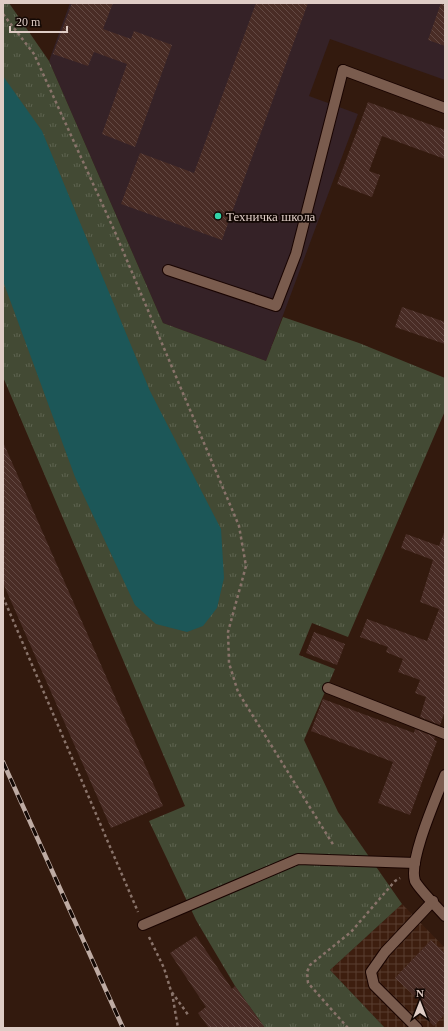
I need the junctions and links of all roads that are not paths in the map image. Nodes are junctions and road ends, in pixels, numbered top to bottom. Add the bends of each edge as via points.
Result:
1 (445, 108) edge
2 (168, 270) dead end
3 (328, 688) dead end
4 (445, 734) edge
5 (445, 775) edge
6 (414, 867) junction
7 (433, 902) junction
8 (445, 916) edge
9 (143, 926) road end
10 (417, 1028) edge

1 - 2 street via 344,70 296,254 276,306
3 - 4 street
5 - 6 street via 420,842
6 - 7 street via 416,882
6 - 9 street via 343,859 298,859
7 - 8 street
7 - 10 street via 385,952 371,972 374,985

